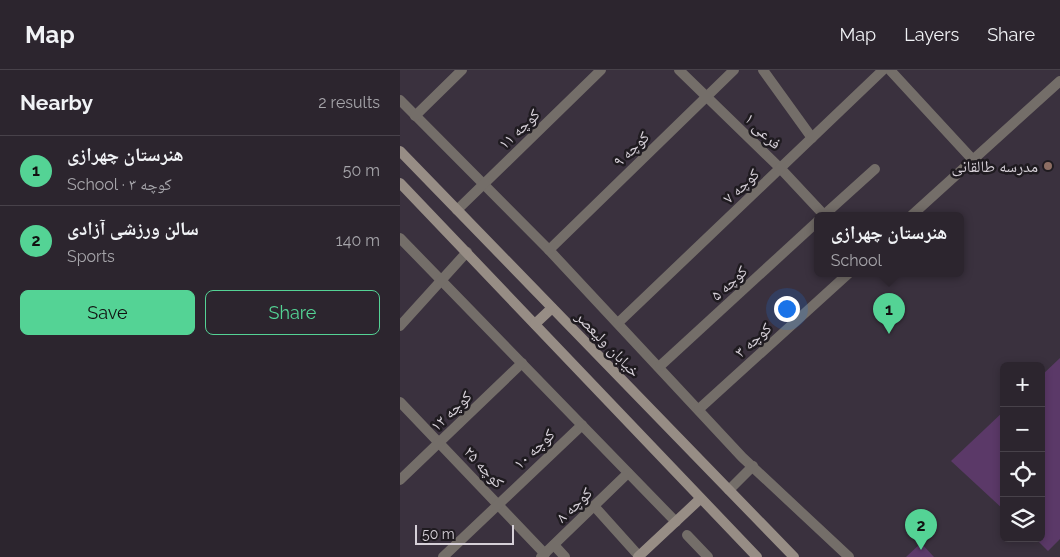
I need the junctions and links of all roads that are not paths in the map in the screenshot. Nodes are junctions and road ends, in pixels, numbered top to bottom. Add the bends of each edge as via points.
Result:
1 (462, 70) edge
2 (601, 70) edge
3 (678, 70) edge
4 (734, 70) edge
5 (763, 70) edge
6 (883, 70) edge
7 (890, 70) edge
8 (1060, 80) edge
9 (707, 97) junction
10 (400, 100) edge
11 (415, 116) junction
12 (812, 138) junction
13 (400, 151) edge
14 (973, 160) junction
15 (781, 169) junction
16 (875, 169) dead end
17 (400, 182) edge
18 (483, 185) junction
19 (457, 210) junction
20 (821, 212) edge
21 (827, 212) edge
22 (915, 212) edge
23 (814, 225) edge
24 (400, 238) edge
25 (549, 250) junction
26 (467, 252) junction
27 (845, 277) edge
28 (440, 280) junction
29 (552, 308) junction
30 (618, 323) junction
31 (535, 324) junction
32 (400, 326) edge
33 (522, 363) junction
34 (660, 366) junction
35 (400, 402) edge
36 (699, 410) junction
37 (582, 425) junction
38 (440, 443) junction
39 (752, 466) junction
40 (628, 473) junction
41 (400, 480) edge
42 (729, 490) junction
43 (700, 500) junction
44 (498, 504) junction
45 (594, 506) junction
46 (676, 522) junction
47 (687, 535) dead end
48 (554, 545) junction
49 (543, 555) edge
50 (443, 557) edge
51 (565, 557) edge
52 (638, 557) edge
53 (708, 557) edge
54 (757, 557) edge
55 (794, 557) edge
56 (849, 557) edge

1 - 11 street
2 - 18 street, کوچه ۱۱
3 - 9 street, فرعی ۱
4 - 9 street, کوچه ۹
5 - 12 street
6 - 12 street, کوچه ۷
7 - 14 street
8 - 14 street
9 - 15 street, فرعی ۱
9 - 25 street, کوچه ۹
10 - 11 street
11 - 18 street
12 - 15 street, کوچه ۷
13 - 19 street, خیابان ولیعصر
14 - 22 street
15 - 20 street, فرعی ۱
15 - 30 street, کوچه ۷
16 - 21 street
17 - 26 street
18 - 19 street, کوچه ۱۱
18 - 25 street
19 - 29 street, خیابان ولیعصر
23 - 34 street, کوچه ۵
24 - 28 street
25 - 30 street
26 - 28 street
26 - 31 street
27 - 36 street, کوچه ۳
28 - 32 street
28 - 33 street
29 - 31 street
29 - 42 street, خیابان ولیعصر
30 - 34 street
31 - 43 street
33 - 37 street
33 - 38 street, کوچه ۱۲
34 - 36 street
35 - 38 street, کوچه ۲۵
36 - 39 street
37 - 40 street
37 - 44 street, کوچه ۱۰
38 - 41 street, کوچه ۱۲
38 - 44 street, کوچه ۲۵
39 - 42 street
39 - 56 street
40 - 45 street, کوچه ۸
40 - 46 street
42 - 55 street, خیابان ولیعصر
43 - 46 street
43 - 54 street
44 - 49 street, کوچه ۲۵
44 - 50 street, کوچه ۱۰
45 - 48 street, کوچه ۸
45 - 52 street
46 - 52 street
47 - 53 street
48 - 49 street, کوچه ۸
48 - 51 street

